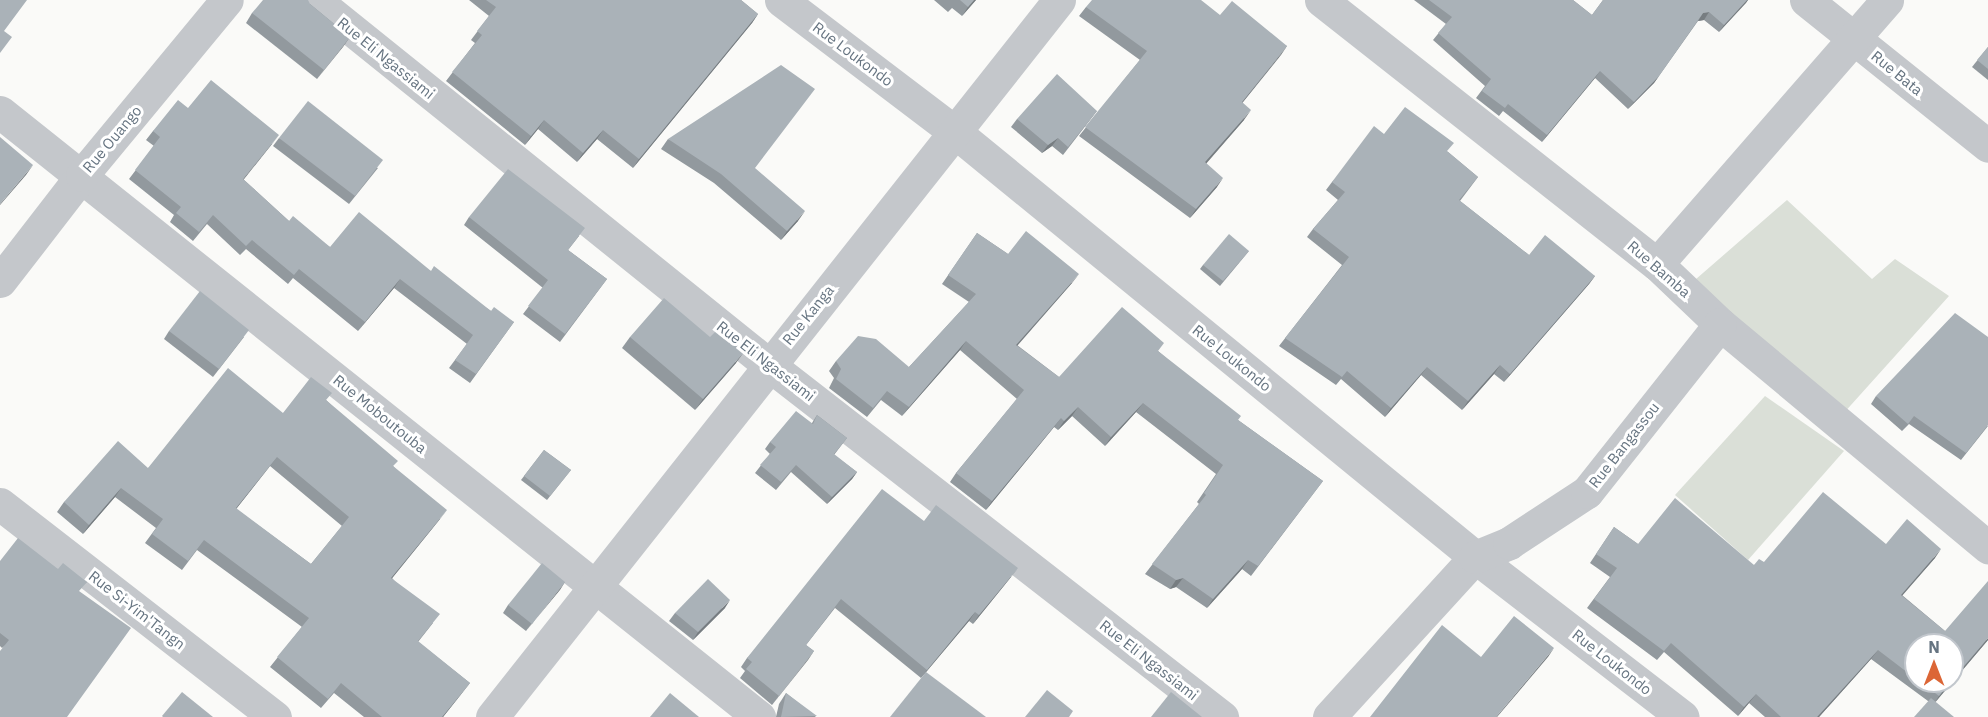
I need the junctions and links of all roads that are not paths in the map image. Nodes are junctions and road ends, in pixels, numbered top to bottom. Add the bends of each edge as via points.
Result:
1 (227, 0) edge
2 (315, 0) edge
3 (781, 0) edge
4 (1059, 0) edge
5 (1321, 0) edge
6 (1806, 0) edge
7 (1887, 0) edge
8 (1854, 39) junction
9 (0, 112) edge
10 (955, 132) junction
11 (1988, 146) edge
12 (82, 175) junction
13 (1657, 264) junction
14 (0, 281) edge
15 (1720, 324) junction
16 (769, 364) junction
17 (0, 504) edge
18 (1988, 548) edge
19 (1475, 557) junction
20 (593, 585) junction
21 (275, 717) edge
22 (492, 717) edge
23 (759, 717) edge
24 (1222, 717) edge
25 (1329, 717) edge
26 (1683, 717) edge

1 - 12 street, Rue Ouango
2 - 16 street, Rue Eli Ngassiami
3 - 10 street, Rue Loukondo
4 - 10 street, Rue Kanga
5 - 13 street, Rue Bamba
6 - 8 street, Rue Bata
7 - 8 street
8 - 11 street, Rue Bata
8 - 13 street
9 - 12 street, Rue Moboutouba
10 - 16 street, Rue Kanga
10 - 19 street, Rue Loukondo
12 - 14 street, Rue Ouango
12 - 20 street, Rue Moboutouba
13 - 15 street, Rue Bamba
15 - 18 street, Rue Bamba
15 - 19 street, Rue Bangassou via 1587,492 1509,543
16 - 20 street, Rue Kanga
16 - 24 street, Rue Eli Ngassiami
17 - 21 street, Rue Si-Yim'Tangn
19 - 25 street, Rue Bangassou
19 - 26 street, Rue Loukondo
20 - 22 street, Rue Kanga
20 - 23 street, Rue Moboutouba

